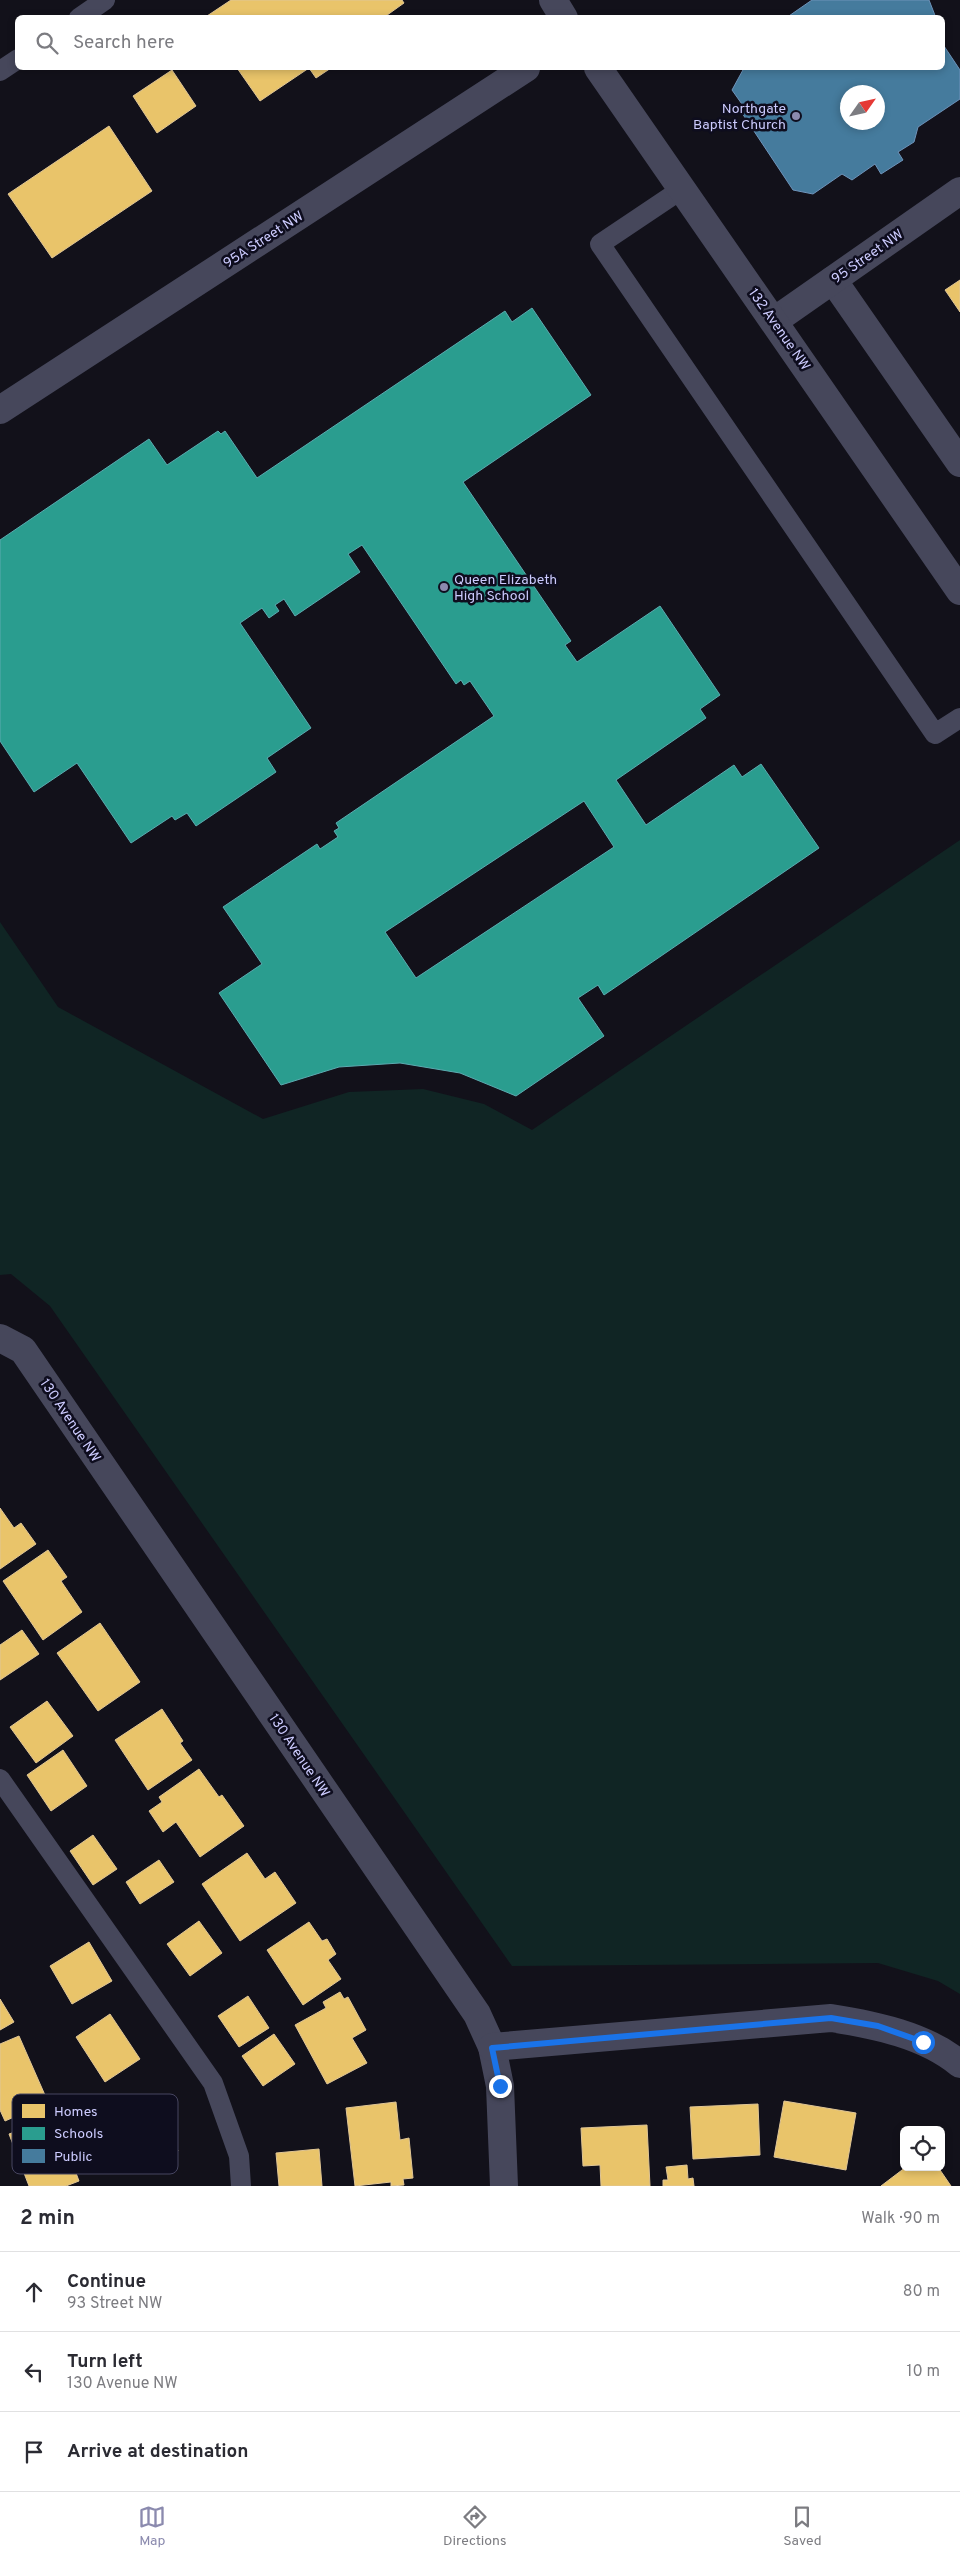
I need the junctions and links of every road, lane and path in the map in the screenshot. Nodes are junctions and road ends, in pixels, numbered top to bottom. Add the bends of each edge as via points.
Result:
1 (105, 0) edge
2 (83, 15) edge
3 (15, 61) edge
4 (523, 70) edge
5 (599, 70) edge
6 (0, 71) edge
7 (682, 189) junction
8 (960, 191) edge
9 (833, 280) junction
10 (774, 321) junction
11 (0, 410) edge
12 (960, 463) edge
13 (960, 592) edge
14 (960, 718) edge
15 (11, 1344) edge
16 (0, 1779) edge
17 (492, 2048) junction
18 (960, 2064) edge
19 (241, 2186) edge
20 (504, 2186) edge

1 - 2 lane
3 - 6 lane
4 - 11 street, 95A Street NW
5 - 7 street, 132 Avenue NW
7 - 10 street, 132 Avenue NW
7 - 14 lane via 600,244 935,734
8 - 9 street, 95 Street NW
9 - 10 street, 95 Street NW
9 - 12 street
10 - 13 street, 132 Avenue NW
15 - 17 street, 130 Avenue NW via 477,2014
16 - 19 lane via 213,2083 239,2156
17 - 18 street via 831,2018 878,2026 923,2042
17 - 20 street, 130 Avenue NW via 500,2086

